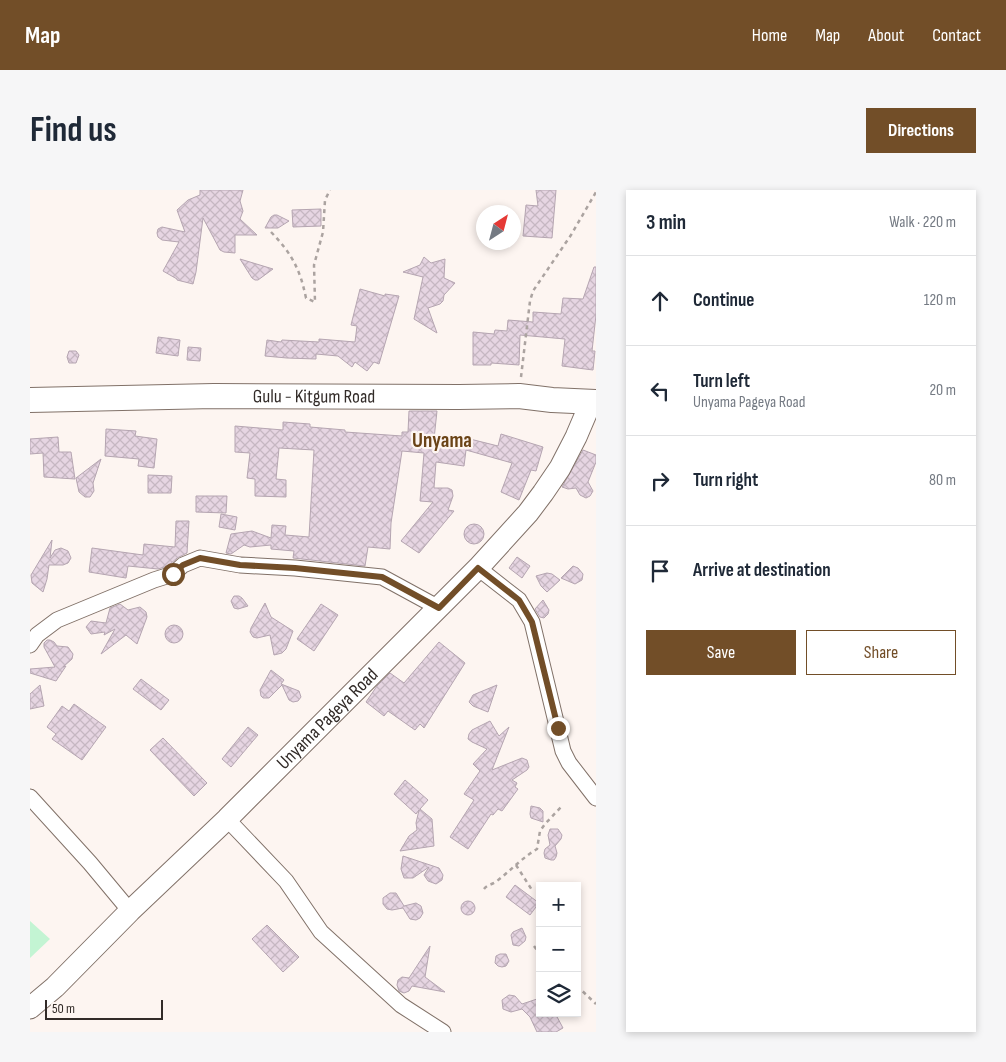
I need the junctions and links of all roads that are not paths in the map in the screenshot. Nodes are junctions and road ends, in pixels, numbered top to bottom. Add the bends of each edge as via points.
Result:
1 (30, 400) edge
2 (594, 402) edge
3 (478, 568) junction
4 (439, 608) junction
5 (30, 645) edge
6 (30, 797) edge
7 (596, 798) edge
8 (227, 819) junction
9 (130, 911) junction
10 (30, 1008) edge
11 (443, 1032) edge

1 - 2 main road, Gulu - Kitgum Road via 519,396
2 - 3 street, Unyama Pageya Road via 560,468 543,493
3 - 4 street, Unyama Pageya Road
3 - 7 street via 519,600 532,622 563,751
4 - 5 street via 382,577 240,565 200,558 183,565 173,574 57,620 36,635
4 - 8 street, Unyama Pageya Road
6 - 9 street
8 - 9 street, Unyama Pageya Road
8 - 11 street via 286,881 320,932 401,1005
9 - 10 street, Unyama Pageya Road

